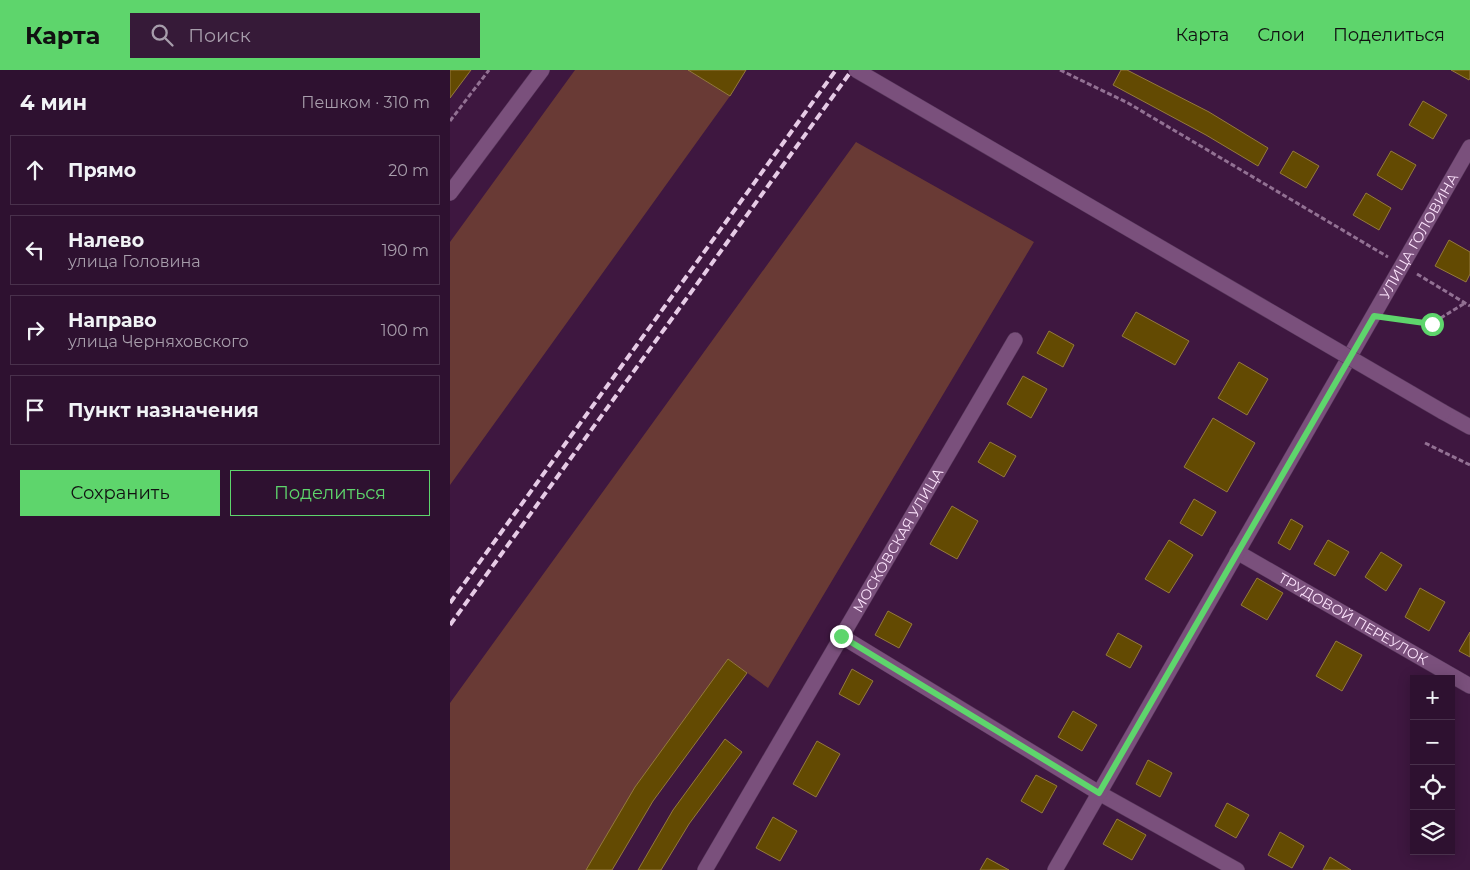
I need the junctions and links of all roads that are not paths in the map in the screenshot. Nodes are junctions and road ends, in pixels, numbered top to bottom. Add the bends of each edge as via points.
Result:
1 (542, 70) edge
2 (856, 70) edge
3 (1470, 147) edge
4 (450, 193) edge
5 (1015, 340) dead end
6 (1470, 427) edge
7 (1237, 552) junction
8 (841, 636) junction
9 (1470, 686) edge
10 (1099, 793) junction
11 (705, 870) edge
12 (1055, 870) edge
13 (1237, 870) edge

1 - 4 street
2 - 6 street, bridge
3 - 7 street, УЛИЦА ГОЛОВИНА
5 - 8 street, МОСКОВСКАЯ УЛИЦА
7 - 9 street, ТРУДОВОЙ ПЕРЕУЛОК
7 - 10 street, УЛИЦА ГОЛОВИНА
8 - 10 street
8 - 11 street, МОСКОВСКАЯ УЛИЦА
10 - 12 street, УЛИЦА ГОЛОВИНА
10 - 13 street

